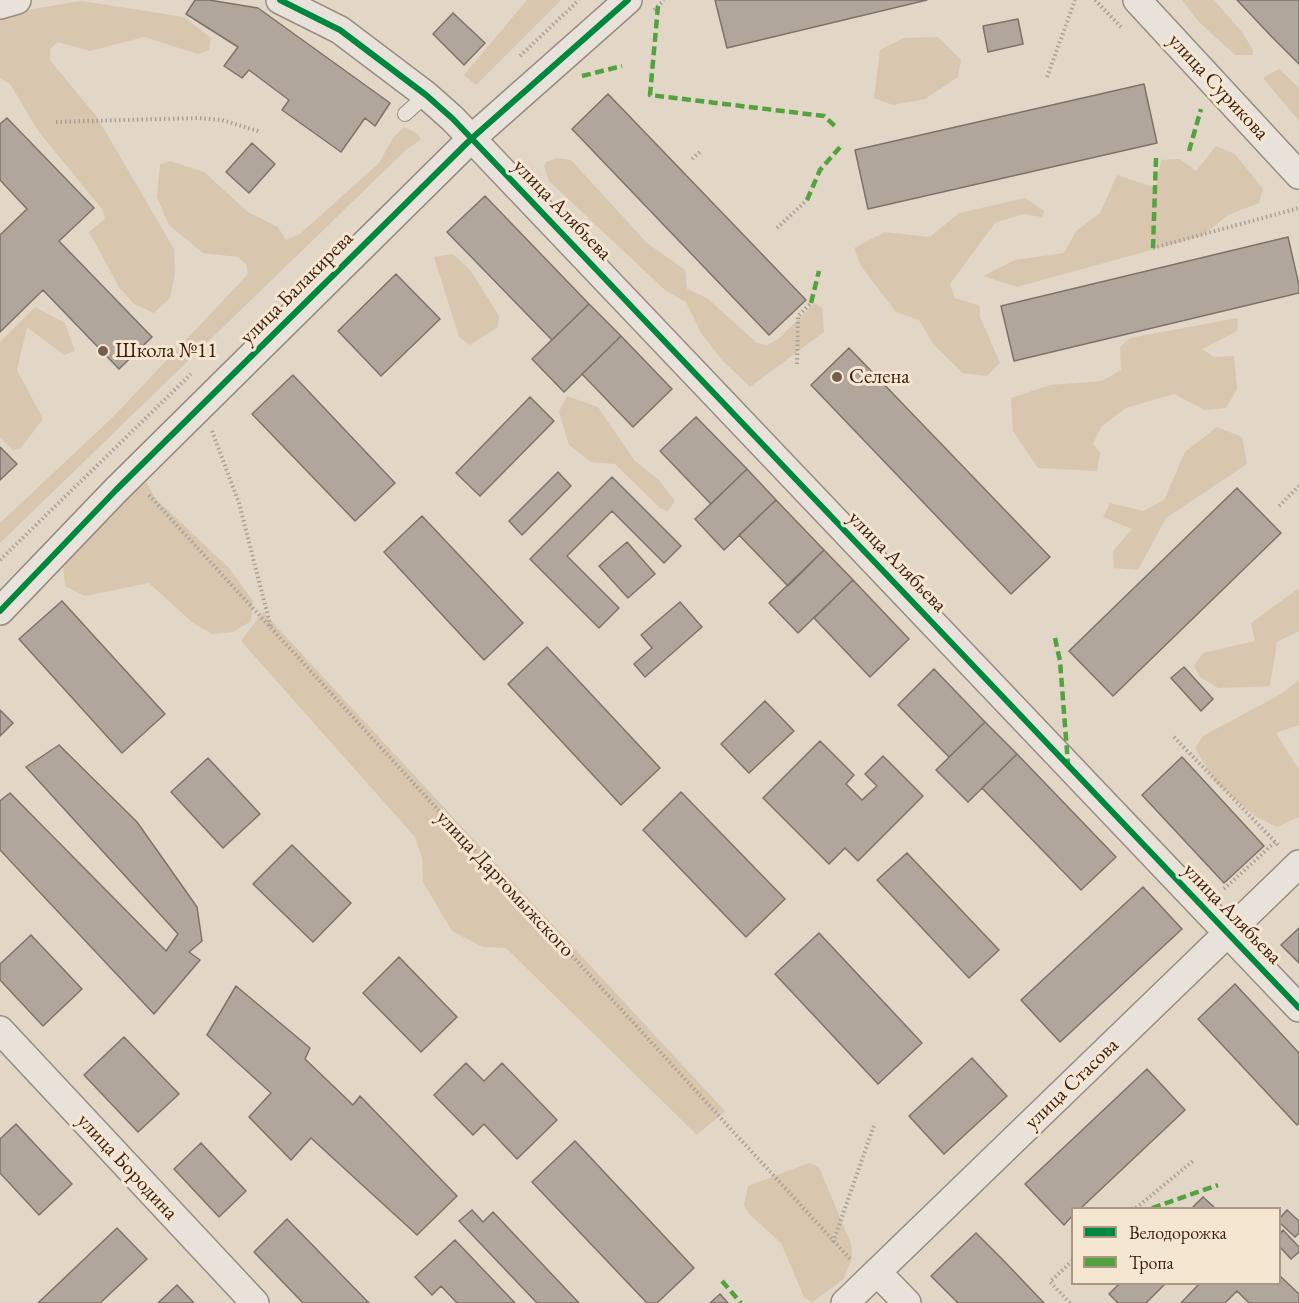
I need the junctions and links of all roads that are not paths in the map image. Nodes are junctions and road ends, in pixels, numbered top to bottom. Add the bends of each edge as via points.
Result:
1 (17, 0) edge
2 (280, 0) edge
3 (628, 0) edge
4 (1137, 0) edge
5 (0, 5) edge
6 (426, 95) junction
7 (405, 114) dead end
8 (471, 139) junction
9 (1299, 175) edge
10 (0, 611) edge
11 (1298, 865) edge
12 (1228, 933) junction
13 (1299, 1008) edge
14 (0, 1030) edge
15 (878, 1272) junction
16 (255, 1303) edge
17 (845, 1303) edge
18 (907, 1303) edge

1 - 5 street
2 - 6 street, улица Алябьева via 340,30
3 - 8 street, улица Балакирева
4 - 9 street, улица Сурикова
6 - 7 lane
6 - 8 street, улица Алябьева
8 - 10 street, улица Балакирева
8 - 12 street, улица Алябьева
11 - 12 street, улица Стасова
12 - 13 street, улица Алябьева
12 - 15 street, улица Стасова
14 - 16 street, улица Бородина
15 - 17 street, улица Стасова
15 - 18 street

